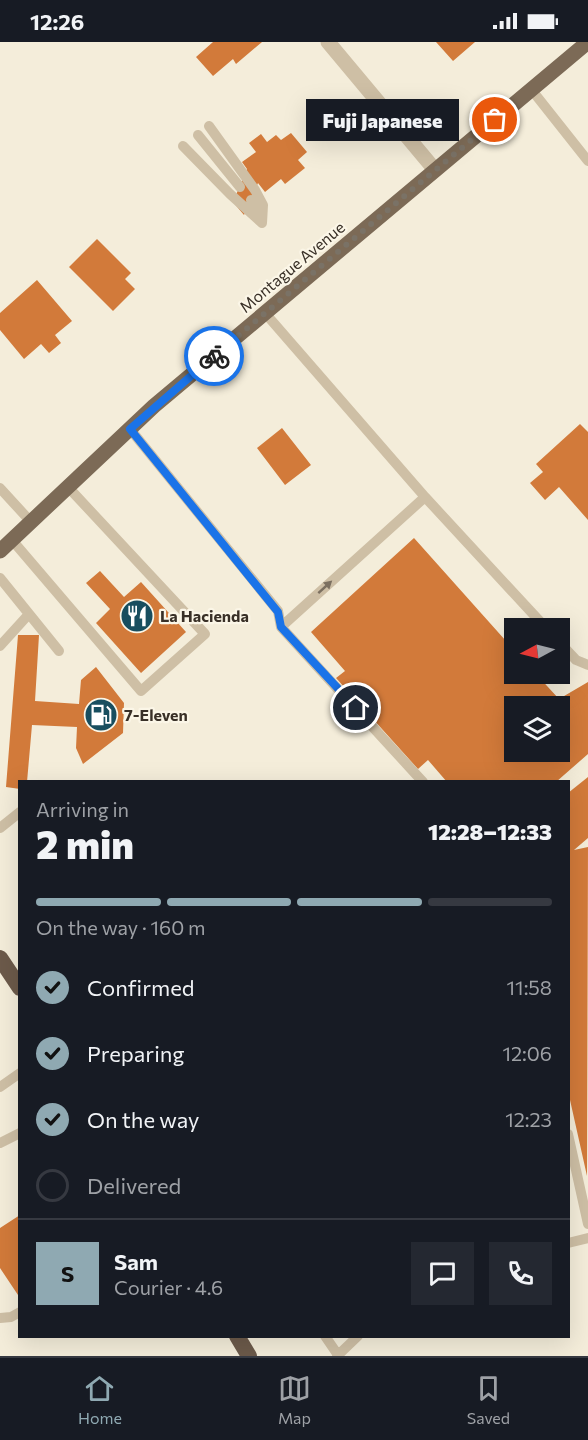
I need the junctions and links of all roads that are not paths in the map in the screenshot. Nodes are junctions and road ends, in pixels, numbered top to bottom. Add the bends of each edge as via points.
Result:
1 (328, 42) edge
2 (588, 42) edge
3 (531, 90) junction
4 (209, 126) dead end
5 (198, 135) dead end
6 (185, 144) dead end
7 (588, 161) edge
8 (435, 170) junction
9 (240, 187) dead end
10 (251, 200) dead end
11 (262, 223) junction
12 (265, 313) junction
13 (130, 429) junction
14 (68, 487) junction
15 (0, 488) edge
16 (425, 497) junction
17 (31, 522) junction
18 (12, 540) junction
19 (0, 551) edge
20 (0, 578) edge
21 (29, 614) junction
22 (537, 618) edge
23 (281, 627) junction
24 (0, 646) edge
25 (59, 651) dead end
26 (570, 654) edge
27 (588, 665) edge
28 (421, 780) edge
29 (18, 814) edge
30 (0, 828) edge
31 (0, 958) edge
32 (18, 985) edge
33 (18, 1074) edge
34 (0, 1087) edge
35 (18, 1134) edge
36 (0, 1143) edge
37 (570, 1143) edge
38 (588, 1224) edge
39 (588, 1238) edge
40 (570, 1242) edge
41 (18, 1313) edge
42 (0, 1318) edge
43 (238, 1338) edge
44 (326, 1338) edge
45 (356, 1338) edge
46 (338, 1355) edge
47 (249, 1356) edge

1 - 8 street
2 - 3 main road, Montague Avenue
3 - 7 lane
3 - 8 main road, Montague Avenue
4 - 11 lane via 255,190 263,205
5 - 9 lane
6 - 11 lane via 237,192
8 - 12 main road, Montague Avenue
10 - 11 lane
12 - 13 main road, Montague Avenue
12 - 16 lane
13 - 14 main road, Montague Avenue
13 - 23 lane via 278,612
14 - 17 main road, Montague Avenue
14 - 18 lane via 205,634 141,691
15 - 17 lane
16 - 22 lane
23 -> 16 lane
17 - 18 main road, Montague Avenue
18 - 19 main road, Montague Avenue
20 - 21 lane
21 - 24 lane
21 - 25 lane
23 - 28 lane
26 - 27 lane
29 - 30 lane
31 - 32 highway
33 - 34 lane
35 - 36 lane
37 - 38 lane
39 - 40 lane
41 - 42 lane
43 - 47 highway
44 - 46 lane
45 - 46 lane

